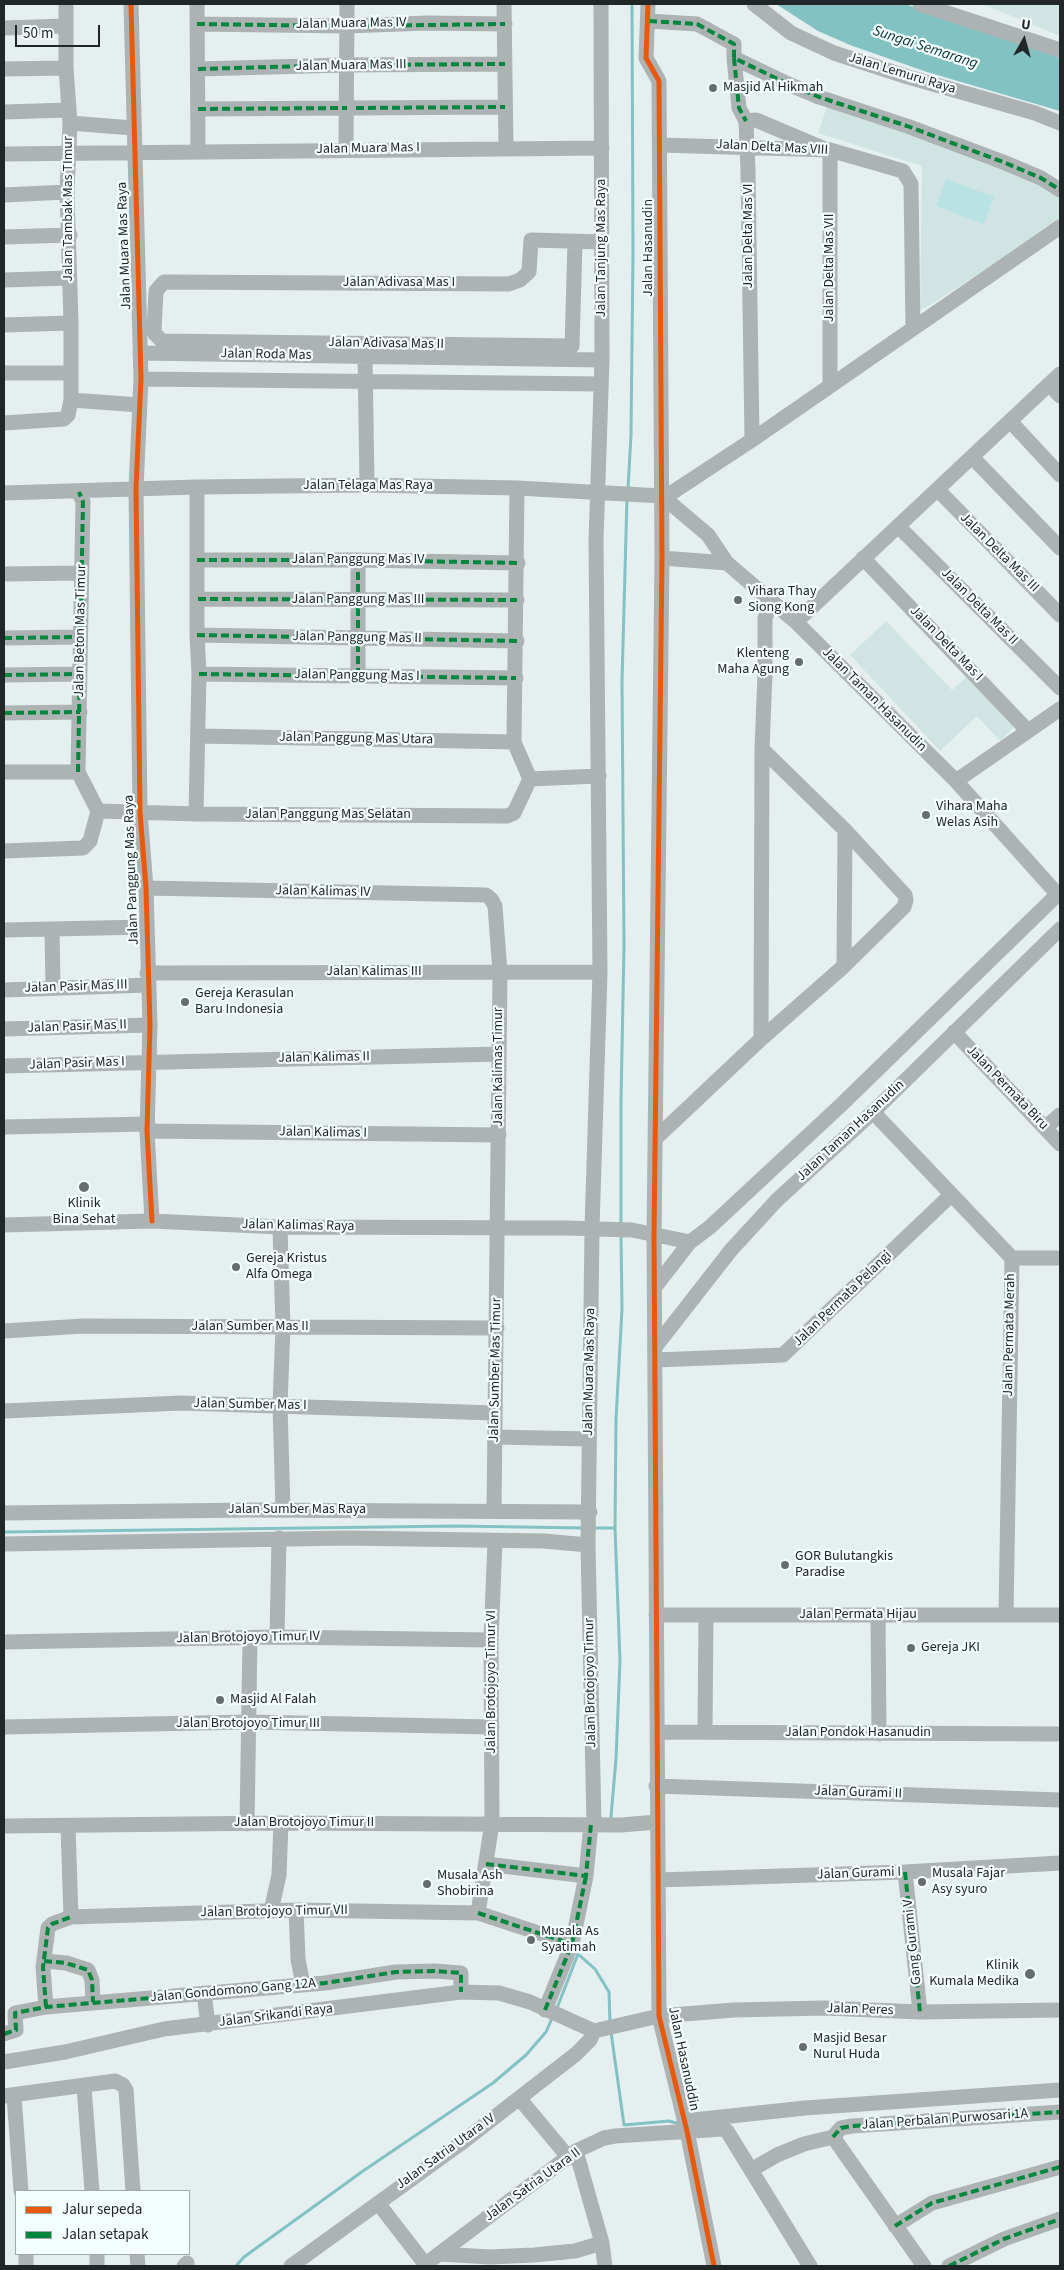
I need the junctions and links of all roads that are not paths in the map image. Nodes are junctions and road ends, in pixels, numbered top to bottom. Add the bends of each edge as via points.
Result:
1 (66, 4) edge
2 (131, 4) edge
3 (197, 4) edge
4 (346, 4) edge
5 (355, 4) edge
6 (504, 4) edge
7 (601, 4) edge
8 (648, 4) edge
9 (754, 4) edge
10 (920, 4) edge
11 (649, 20) junction
12 (197, 24) junction
13 (505, 24) junction
14 (66, 26) junction
15 (351, 26) junction
16 (4, 28) edge
17 (1060, 50) edge
18 (734, 58) junction
19 (505, 64) junction
20 (350, 65) junction
21 (66, 68) junction
22 (198, 69) junction
23 (4, 70) edge
24 (505, 107) junction
25 (351, 108) junction
26 (198, 109) junction
27 (4, 112) edge
28 (69, 117) junction
29 (746, 121) junction
30 (1060, 123) edge
31 (133, 128) junction
32 (660, 144) junction
33 (747, 146) junction
34 (506, 148) junction
35 (602, 148) junction
36 (351, 149) junction
37 (828, 150) junction
38 (198, 151) junction
39 (68, 153) junction
40 (134, 153) junction
41 (4, 154) edge
42 (1060, 190) edge
43 (67, 192) junction
44 (4, 195) edge
45 (1060, 227) edge
46 (70, 235) junction
47 (4, 237) edge
48 (575, 242) junction
49 (602, 242) junction
50 (69, 278) junction
51 (4, 280) edge
52 (164, 282) joint
53 (72, 323) junction
54 (4, 325) edge
55 (914, 328) junction
56 (140, 353) junction
57 (365, 357) junction
58 (602, 360) junction
59 (71, 373) junction
60 (4, 374) edge
61 (141, 379) junction
62 (1055, 379) edge
63 (366, 381) junction
64 (601, 384) junction
65 (830, 386) junction
66 (1060, 396) edge
67 (140, 404) junction
68 (70, 407) junction
69 (1010, 421) junction
70 (4, 423) edge
71 (752, 440) junction
72 (973, 458) junction
73 (1060, 474) edge
74 (367, 485) junction
75 (197, 487) junction
76 (136, 488) junction
77 (517, 488) junction
78 (938, 490) junction
79 (79, 492) junction
80 (602, 492) junction
81 (4, 493) edge
82 (664, 494) junction
83 (898, 526) junction
84 (1060, 548) edge
85 (662, 558) junction
86 (864, 558) junction
87 (198, 560) junction
88 (358, 560) junction
89 (518, 563) junction
90 (728, 563) junction
91 (81, 573) junction
92 (4, 574) edge
93 (198, 598) junction
94 (358, 600) junction
95 (517, 600) junction
96 (772, 602) junction
97 (1060, 615) edge
98 (796, 622) junction
99 (197, 635) junction
100 (80, 637) junction
101 (4, 638) edge
102 (358, 638) junction
103 (516, 641) junction
104 (80, 674) junction
105 (199, 674) junction
106 (4, 675) edge
107 (358, 676) junction
108 (516, 678) junction
109 (1060, 688) edge
110 (1060, 708) edge
111 (80, 712) junction
112 (4, 713) edge
113 (1028, 731) junction
114 (199, 736) junction
115 (514, 742) junction
116 (762, 749) junction
117 (4, 772) edge
118 (78, 772) junction
119 (599, 776) junction
120 (530, 779) junction
121 (956, 781) junction
122 (98, 811) junction
123 (140, 812) junction
124 (196, 814) junction
125 (845, 830) junction
126 (4, 851) edge
127 (146, 888) junction
128 (1059, 895) edge
129 (495, 906) joint
130 (146, 927) junction
131 (52, 929) junction
132 (1060, 929) edge
133 (4, 930) edge
134 (844, 966) junction
135 (500, 972) junction
136 (600, 972) junction
137 (147, 979) junction
138 (53, 987) junction
139 (4, 990) edge
140 (150, 1025) junction
141 (4, 1029) edge
142 (954, 1032) junction
143 (761, 1039) junction
144 (499, 1054) junction
145 (150, 1062) junction
146 (4, 1066) edge
147 (872, 1112) junction
148 (1060, 1115) edge
149 (4, 1127) edge
150 (148, 1127) junction
151 (1045, 1128) junction
152 (499, 1135) junction
153 (655, 1139) junction
154 (1060, 1144) edge
155 (951, 1195) junction
156 (152, 1221) junction
157 (4, 1225) edge
158 (280, 1226) junction
159 (498, 1228) junction
160 (599, 1230) junction
161 (654, 1235) junction
162 (690, 1242) junction
163 (1059, 1256) edge
164 (1012, 1258) junction
165 (655, 1287) junction
166 (283, 1328) junction
167 (497, 1328) junction
168 (4, 1331) edge
169 (655, 1353) junction
170 (280, 1406) junction
171 (4, 1411) edge
172 (495, 1413) junction
173 (495, 1437) junction
174 (589, 1439) junction
175 (282, 1510) junction
176 (494, 1512) junction
177 (4, 1513) edge
178 (590, 1514) junction
179 (279, 1538) junction
180 (495, 1541) junction
181 (4, 1544) edge
182 (588, 1544) junction
183 (878, 1614) junction
184 (1006, 1614) junction
185 (656, 1615) junction
186 (706, 1615) junction
187 (1060, 1615) edge
188 (250, 1638) junction
189 (278, 1638) junction
190 (492, 1640) junction
191 (4, 1642) edge
192 (248, 1722) junction
193 (4, 1727) edge
194 (492, 1727) junction
195 (656, 1732) junction
196 (705, 1732) junction
197 (879, 1734) junction
198 (1060, 1734) edge
199 (656, 1786) junction
200 (1060, 1800) edge
201 (657, 1822) junction
202 (281, 1823) junction
203 (492, 1823) junction
204 (247, 1824) junction
205 (596, 1824) junction
206 (4, 1826) edge
207 (68, 1826) junction
208 (1060, 1863) edge
209 (486, 1864) junction
210 (905, 1872) junction
211 (586, 1876) junction
212 (658, 1880) junction
213 (296, 1910) junction
214 (271, 1911) junction
215 (478, 1913) junction
216 (71, 1917) junction
217 (572, 1944) junction
218 (44, 1961) junction
219 (303, 1985) junction
220 (461, 1992) junction
221 (204, 1993) junction
222 (93, 2002) junction
223 (46, 2008) junction
224 (1060, 2010) edge
225 (551, 2012) junction
226 (920, 2012) junction
227 (659, 2016) junction
228 (208, 2025) junction
229 (596, 2030) junction
230 (4, 2034) edge
231 (4, 2062) edge
232 (84, 2087) junction
233 (1060, 2090) edge
234 (9, 2096) edge
235 (519, 2098) junction
236 (1060, 2112) edge
237 (685, 2128) junction
238 (833, 2137) junction
239 (572, 2155) junction
240 (1060, 2167) edge
241 (752, 2170) junction
242 (21, 2190) edge
243 (92, 2190) edge
244 (133, 2190) edge
245 (378, 2203) junction
246 (1060, 2219) edge
247 (895, 2226) junction
248 (602, 2243) junction
249 (439, 2254) junction
250 (424, 2265) edge
251 (291, 2266) edge
252 (605, 2266) edge
253 (714, 2266) edge
254 (810, 2266) edge
255 (924, 2266) edge
256 (949, 2266) edge

1 - 14 street, Jalan Tambak Mas TImur
2 - 31 street, Jalan Muara Mas Raya
3 - 12 street
4 - 15 street
5 - 15 street
6 - 13 street
7 - 35 street, Jalan Tanjung Mas Raya
8 - 11 street, Jalan Hasanudin
9 - 30 street, Jalan Lemuru Raya via 791,33 834,53
10 - 17 street
11 - 18 street via 688,22 704,27 734,44
11 - 32 street, Jalan Hasanudin via 646,58 659,81
12 - 15 street, Jalan Muara Mas IV
12 - 22 street
13 - 15 street, Jalan Muara Mas IV
13 - 19 street
14 - 16 street
14 - 21 street, Jalan Tambak Mas TImur
15 - 20 street
18 - 29 street, Jalan Delta Mas VI via 739,108
18 - 42 street via 819,97 907,126 1031,174
19 - 20 street, Jalan Muara Mas III
19 - 24 street
20 - 22 street, Jalan Muara Mas III
20 - 25 street
21 - 23 street
21 - 28 street, Jalan Tambak Mas TImur
22 - 26 street
24 - 25 street
24 - 34 street
25 - 26 street
25 - 36 street
26 - 38 street
27 - 28 street
28 - 31 street
28 - 39 street, Jalan Tambak Mas TImur
29 - 33 street, Jalan Delta Mas VI
29 - 37 street via 756,120
31 - 40 street, Jalan Muara Mas Raya
32 - 33 street, Jalan Delta Mas VIII
32 - 82 street, Jalan Hasanudin
33 - 37 street, Jalan Delta Mas VIII
33 - 71 street, Jalan Delta Mas VI
34 - 35 street, Jalan Muara Mas I
34 - 36 street, Jalan Muara Mas I
35 - 49 street, Jalan Tanjung Mas Raya
36 - 38 street, Jalan Muara Mas I
37 - 55 street, Jalan Delta Mas VIII via 900,170 908,176 911,184
37 - 65 street, Jalan Delta Mas VII
38 - 40 street, Jalan Muara Mas I
39 - 40 street, Jalan Muara Mas I
39 - 41 street, Jalan Muara Mas I
39 - 43 street, Jalan Tambak Mas TImur
40 - 56 street, Jalan Muara Mas Raya
43 - 44 street
43 - 46 street, Jalan Tambak Mas TImur
45 - 55 street
46 - 47 street
46 - 50 street, Jalan Tambak Mas TImur
48 - 49 street, Jalan Adivasa Mas I
48 - 52 street, Jalan Adivasa Mas I via 531,240 528,272 509,284
48 - 52 street, Jalan Adivasa Mas II via 572,346 162,340 155,334 153,324 156,291
49 - 58 street, Jalan Tanjung Mas Raya
50 - 51 street
50 - 53 street, Jalan Tambak Mas TImur
53 - 54 street
53 - 59 street, Jalan Tambak Mas TImur
55 - 65 street
56 - 57 street, Jalan Roda Mas
56 - 61 street, Jalan Muara Mas Raya
57 - 58 street, Jalan Roda Mas
57 - 63 street
58 - 64 street, Jalan Tanjung Mas Raya
59 - 60 street
59 - 68 street, Jalan Tambak Mas TImur
61 - 63 street, Jalan Roda Mas
61 - 67 street, Jalan Muara Mas Raya
62 - 66 street
62 - 69 street
63 - 64 street, Jalan Roda Mas
63 - 74 street
64 - 80 street, Jalan Tanjung Mas Raya
65 - 71 street
67 - 68 street
67 - 76 street, Jalan Muara Mas Raya
68 - 70 street via 64,419 58,421
69 - 72 street
69 - 73 street
71 - 82 street
72 - 78 street
72 - 84 street
74 - 75 street, Jalan Telaga Mas Raya
74 - 77 street, Jalan Telaga Mas Raya
75 - 76 street, Jalan Telaga Mas Raya
75 - 87 street
76 - 79 street, Jalan Telaga Mas Raya
76 - 123 street, Jalan Panggung Mas Raya
77 - 80 street, Jalan Telaga Mas Raya
77 - 89 street
78 - 83 street
78 - 97 street, Jalan Delta Mas III
79 - 81 street, Jalan Telaga Mas Raya
79 - 91 street, Jalan Beton Mas Timur via 83,502
80 - 82 street, Jalan Telaga Mas Raya
80 - 119 street, Jalan Tanjung Mas Raya via 596,540
82 - 85 street, Jalan Hasanudin
82 - 90 street, Jalan Taman Hasanudin via 708,535
83 - 86 street
83 - 109 street, Jalan Delta Mas II
85 - 90 street
85 - 153 street, Jalan Hasanudin
86 - 98 street
86 - 113 street, Jalan Delta Mas I
87 - 88 street, Jalan Panggung Mas IV
87 - 93 street
88 - 89 street, Jalan Panggung Mas IV
88 - 94 street
89 - 95 street
90 - 96 street, Jalan Taman Hasanudin
91 - 92 street
91 - 100 street, Jalan Beton Mas Timur
93 - 94 street, Jalan Panggung Mas III
93 - 99 street
94 - 95 street, Jalan Panggung Mas III
94 - 102 street
95 - 103 street
96 - 98 street, Jalan Taman Hasanudin
96 - 116 street via 765,618
98 - 121 street, Jalan Taman Hasanudin
99 - 102 street, Jalan Panggung Mas II
99 - 105 street
100 - 101 street
100 - 104 street, Jalan Beton Mas Timur
102 - 103 street, Jalan Panggung Mas II
102 - 107 street
103 - 108 street
104 - 106 street
104 - 111 street, Jalan Beton Mas Timur
105 - 107 street, Jalan Panggung Mas I
105 - 114 street
107 - 108 street, Jalan Panggung Mas I
108 - 115 street
110 - 113 street
111 - 112 street
111 - 118 street, Jalan Beton Mas Timur
113 - 121 street
114 - 115 street, Jalan Panggung Mas Utara
114 - 124 street
115 - 120 street
116 - 125 street
116 - 143 street
117 - 118 street
118 - 122 street
119 - 120 street
119 - 136 street, Jalan Muara Mas Raya
120 - 124 street, Jalan Panggung Mas Selatan via 514,813 507,816
121 - 128 street, Jalan Taman Hasanudin
122 - 123 street, Jalan Panggung Mas Selatan
122 - 126 street via 90,841 83,848
123 - 124 street, Jalan Panggung Mas Selatan
123 - 127 street, Jalan Panggung Mas Raya
125 - 134 street
125 - 134 street via 905,895 906,900 904,907
127 - 129 street, Jalan Kalimas IV via 486,895
127 - 130 street, Jalan Panggung Mas Raya
128 - 162 street, Jalan Taman Hasanudin via 841,1105
129 - 135 street, Jalan Kalimas Timur
130 - 131 street
130 - 137 street, Jalan Panggung Mas Raya
131 - 133 street
131 - 138 street
132 - 142 street, Jalan Taman Hasanudin
134 - 143 street
135 - 136 street, Jalan Kalimas III
135 - 137 street, Jalan Kalimas III
135 - 144 street, Jalan Kalimas Timur
136 - 160 street, Jalan Muara Mas Raya
137 - 138 street, Jalan Pasir Mas III
137 - 140 street, Jalan Panggung Mas Raya
138 - 139 street, Jalan Pasir Mas III
140 - 141 street, Jalan Pasir Mas II
140 - 145 street, Jalan Panggung Mas Raya
142 - 147 street, Jalan Taman Hasanudin
142 - 151 street, Jalan Permata Biru
143 - 153 street
144 - 145 street, Jalan Kalimas II
144 - 152 street, Jalan Kalimas Timur
145 - 146 street, Jalan Pasir Mas I
145 - 150 street, Jalan Panggung Mas Raya
147 - 155 street, Jalan Permata Merah
147 - 169 street, Jalan Taman Hasanudin via 777,1200 731,1250
148 - 151 street
149 - 150 street, Jalan Kalimas I
150 - 152 street, Jalan Kalimas I
150 - 156 street, Jalan Panggung Mas Raya
151 - 154 street, Jalan Permata Biru
152 - 159 street, Jalan Kalimas Timur
153 - 161 street, Jalan Hasanuddin
155 - 164 street, Jalan Permata Merah
155 - 169 street, Jalan Permata Pelangi via 783,1355
156 - 157 street, Jalan Kalimas Raya
156 - 158 street, Jalan Kalimas Raya
158 - 159 street, Jalan Kalimas Raya
158 - 166 street
159 - 160 street, Jalan Kalimas Raya
159 - 167 street, Jalan Sumber Mas Timur
160 - 161 street, Jalan Kalimas Raya via 632,1230
160 - 174 street, Jalan Muara Mas Raya
161 - 162 street, Jalan Kalimas Raya
161 - 165 street, Jalan Hasanuddin
162 - 165 street, Jalan Taman Hasanudin
163 - 164 street
164 - 184 street, Jalan Permata Merah
165 - 169 street, Jalan Hasanuddin
166 - 167 street, Jalan Sumber Mas II
166 - 168 street, Jalan Sumber Mas II via 83,1326
166 - 170 street
167 - 172 street, Jalan Sumber Mas Timur
169 - 185 street, Jalan Hasanuddin
170 - 171 street, Jalan Sumber Mas I via 181,1403
170 - 172 street, Jalan Sumber Mas I
170 - 175 street
172 - 173 street, Jalan Sumber Mas Timur
173 - 174 street
173 - 176 street, Jalan Sumber Mas Timur
174 - 178 street, Jalan Muara Mas Raya
175 - 176 street, Jalan Sumber Mas Raya
175 - 177 street, Jalan Sumber Mas Raya
176 - 178 street, Jalan Sumber Mas Raya
178 - 182 street, Jalan Muara Mas Raya
179 - 180 street, Jalan Sumber Mas Raya
179 - 181 street, Jalan Sumber Mas Raya
179 - 189 street
180 - 182 street, Jalan Sumber Mas Raya
180 - 190 street, Jalan Brotojoyo Timur VI
182 - 205 street, Jalan Brotojoyo Timur
183 - 184 street, Jalan Permata Hijau
183 - 186 street, Jalan Permata Hijau
183 - 197 street
184 - 187 street, Jalan Permata Hijau
185 - 186 street, Jalan Permata Hijau
185 - 195 street, Jalan Hasanuddin
186 - 196 street
188 - 189 street, Jalan Brotojoyo Timur IV
188 - 191 street, Jalan Brotojoyo Timur IV
188 - 192 street
189 - 190 street, Jalan Brotojoyo Timur IV
190 - 194 street, Jalan Brotojoyo Timur VI
192 - 193 street, Jalan Brotojoyo Timur III
192 - 194 street, Jalan Brotojoyo Timur III
192 - 204 street
194 - 203 street, Jalan Brotojoyo Timur VI
195 - 196 street, Jalan Pondok Hasanudin
195 - 199 street, Jalan Hasanuddin
196 - 197 street, Jalan Pondok Hasanudin
197 - 198 street, Jalan Pondok Hasanudin
199 - 200 street, Jalan Gurami II
199 - 201 street, Jalan Hasanuddin
201 - 205 street, Jalan Brotojoyo Timur II
201 - 212 street, Jalan Hasanuddin
202 - 203 street, Jalan Brotojoyo Timur II
202 - 204 street, Jalan Brotojoyo Timur II
202 - 214 street via 279,1875
203 - 205 street, Jalan Brotojoyo Timur II
203 - 209 street
204 - 207 street, Jalan Brotojoyo Timur II
205 - 211 street, Jalan Brotojoyo Timur
206 - 207 street, Jalan Brotojoyo Timur II
207 - 216 street
208 - 210 street, Jalan Gurami I
209 - 211 street
209 - 215 street
210 - 212 street, Jalan Gurami I
210 - 226 street, Gang Gurami V
211 - 217 street, Jalan Brotojoyo Timur
212 - 227 street, Jalan Hasanuddin
213 - 214 street, Jalan Brotojoyo Timur VII
213 - 215 street, Jalan Brotojoyo Timur VII
213 - 219 street via 298,1960
214 - 216 street, Jalan Brotojoyo Timur VII
215 - 217 street, Jalan Brotojoyo Timur VII
216 - 218 street via 50,1926
217 - 225 street, Jalan Brotojoyo Timur
218 - 222 street via 88,1970
218 - 223 street
219 - 220 street, Jalan Gondomono Gang 12A via 396,1972 435,1971 462,1974
219 - 221 street, Jalan Gondomono Gang 12A
220 - 225 street, Jalan Srikandi Raya via 499,1993
220 - 228 street, Jalan Srikandi Raya
221 - 222 street, Jalan Gondomono Gang 12A
221 - 228 street
222 - 223 street, Jalan Gondomono Gang 12A
223 - 230 street, Jalan Gondomono Gang 12A via 14,2013 16,2030
224 - 226 street, Jalan Peres
225 - 229 street, Jalan Srikandi Raya
226 - 227 street, Jalan Peres via 824,2008
227 - 229 street
227 - 237 street, Jalan Hasanuddin
228 - 231 street, Jalan Srikandi Raya via 164,2029 65,2052
229 - 235 street, Jalan Satria Utara IV via 576,2054
232 - 234 street
232 - 243 street
232 - 244 street via 115,2081 123,2084 126,2090
233 - 237 street via 805,2108
234 - 242 street
235 - 239 street
235 - 245 street, Jalan Satria Utara IV
236 - 238 street, Jalan Perbalan Purwosari 1A via 852,2126 840,2128
237 - 239 street, Jalan Satria Utara II via 604,2138
237 - 241 street via 725,2130
237 - 253 street, Jalan Hasanuddin
238 - 241 street, Jalan Perbalan Purwosari 1A via 804,2144
238 - 247 street
239 - 248 street
239 - 249 street, Jalan Satria Utara II
240 - 247 street via 932,2203
241 - 254 street
245 - 250 street
245 - 251 street, Jalan Satria Utara IV
246 - 256 street via 1004,2239
247 - 255 street
248 - 249 street via 575,2251 534,2255
248 - 252 street
249 - 250 street, Jalan Satria Utara II

